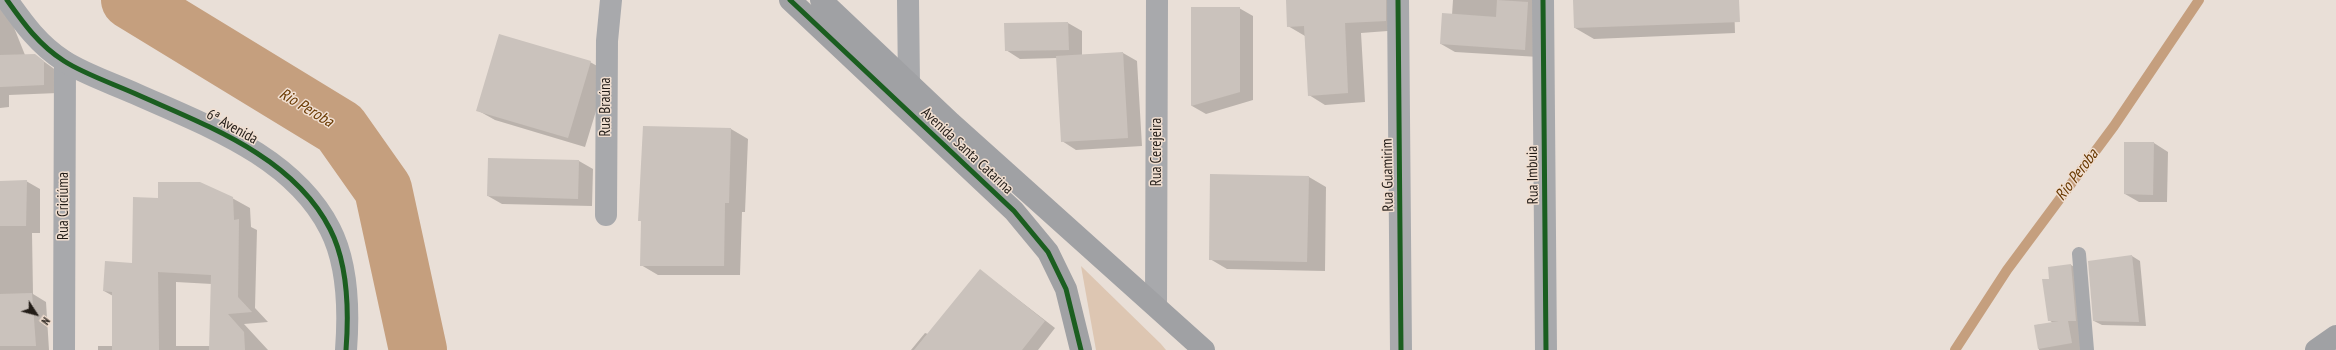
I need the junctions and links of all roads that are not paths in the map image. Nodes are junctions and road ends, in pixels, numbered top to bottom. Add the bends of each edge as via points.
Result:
1 (7, 0) edge
2 (611, 0) edge
3 (790, 0) edge
4 (821, 0) edge
5 (908, 0) edge
6 (1157, 0) edge
7 (1398, 0) edge
8 (1543, 0) edge
9 (65, 62) junction
10 (909, 84) junction
11 (606, 215) dead end
12 (2080, 254) dead end
13 (1156, 305) junction
14 (2336, 336) edge
15 (64, 350) edge
16 (346, 350) edge
17 (1080, 350) edge
18 (1204, 350) edge
19 (1401, 350) edge
20 (1546, 350) edge
21 (2087, 350) edge
22 (2316, 350) edge

1 - 9 street, 6ª Avenida via 30,32
2 - 11 street, Rua Braúna via 607,41
3 - 17 main road, Avenida Santa Catarina via 1014,211 1048,252 1066,289
4 - 10 main road, Avenida Santa Catarina
5 - 10 street
6 - 13 street, Rua Cerejeira
7 - 19 street, Rua Guamirim
8 - 20 street, Rua Imbuia
9 - 15 street, Rua Criciúma
9 - 16 street, 6ª Avenida via 221,132 268,161 309,196 330,229 343,268 348,326
10 - 13 main road, Avenida Santa Catarina
12 - 21 lane
13 - 18 main road, Avenida Santa Catarina
14 - 22 main road

